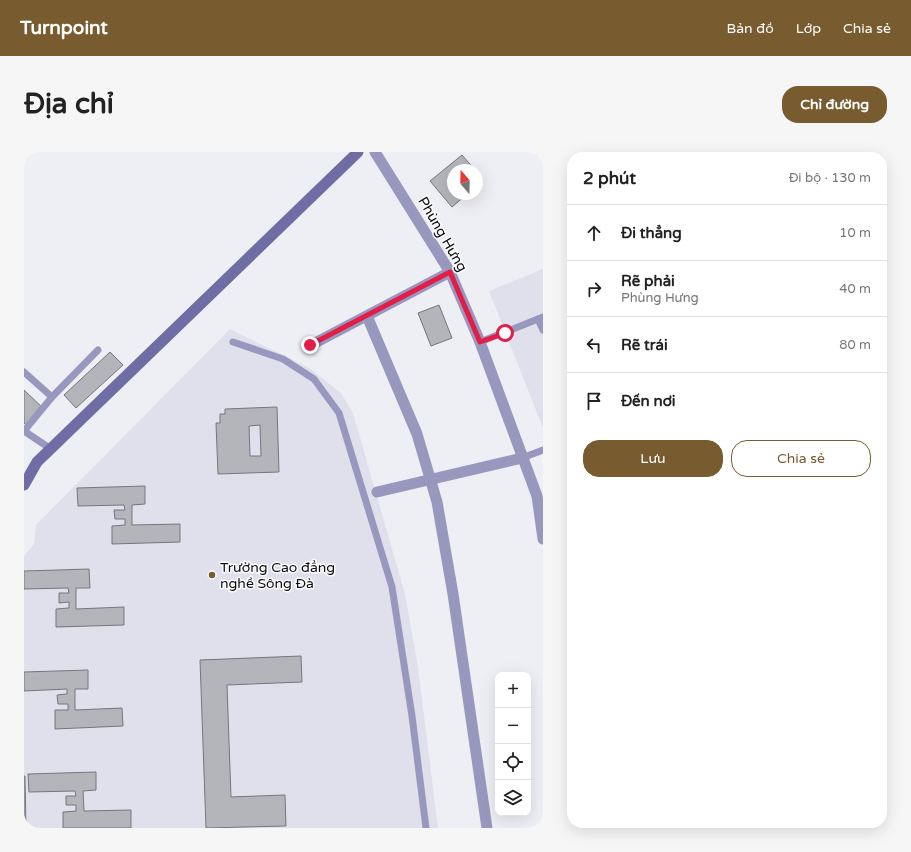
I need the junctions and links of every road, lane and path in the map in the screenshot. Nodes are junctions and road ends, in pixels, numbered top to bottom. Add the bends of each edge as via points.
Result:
1 (358, 152) edge
2 (375, 152) edge
3 (450, 272) junction
4 (367, 316) junction
5 (541, 318) edge
6 (543, 330) edge
7 (232, 342) dead end
8 (480, 342) junction
9 (310, 345) dead end
10 (98, 350) dead end
11 (24, 372) edge
12 (52, 397) junction
13 (24, 431) edge
14 (52, 449) junction
15 (543, 450) edge
16 (522, 458) junction
17 (37, 462) junction
18 (24, 466) edge
19 (430, 480) junction
20 (24, 485) edge
21 (377, 492) dead end
22 (543, 539) edge
23 (426, 828) edge
24 (486, 828) edge

1 - 14 main road
2 - 3 street, Phùng Hưng
3 - 4 street
3 - 8 street, Phùng Hưng
4 - 9 street
4 - 19 street via 417,434
5 - 6 lane
5 - 8 lane
7 - 23 lane via 283,359 314,379 339,413 392,588
8 - 16 street, Phùng Hưng
10 - 12 lane
11 - 12 lane
12 - 13 lane
13 - 14 lane
14 - 17 main road
15 - 16 lane
16 - 19 street
16 - 22 street, Phùng Hưng via 537,496
17 - 18 main road
17 - 20 main road
19 - 21 street
19 - 24 street via 437,502 453,594

